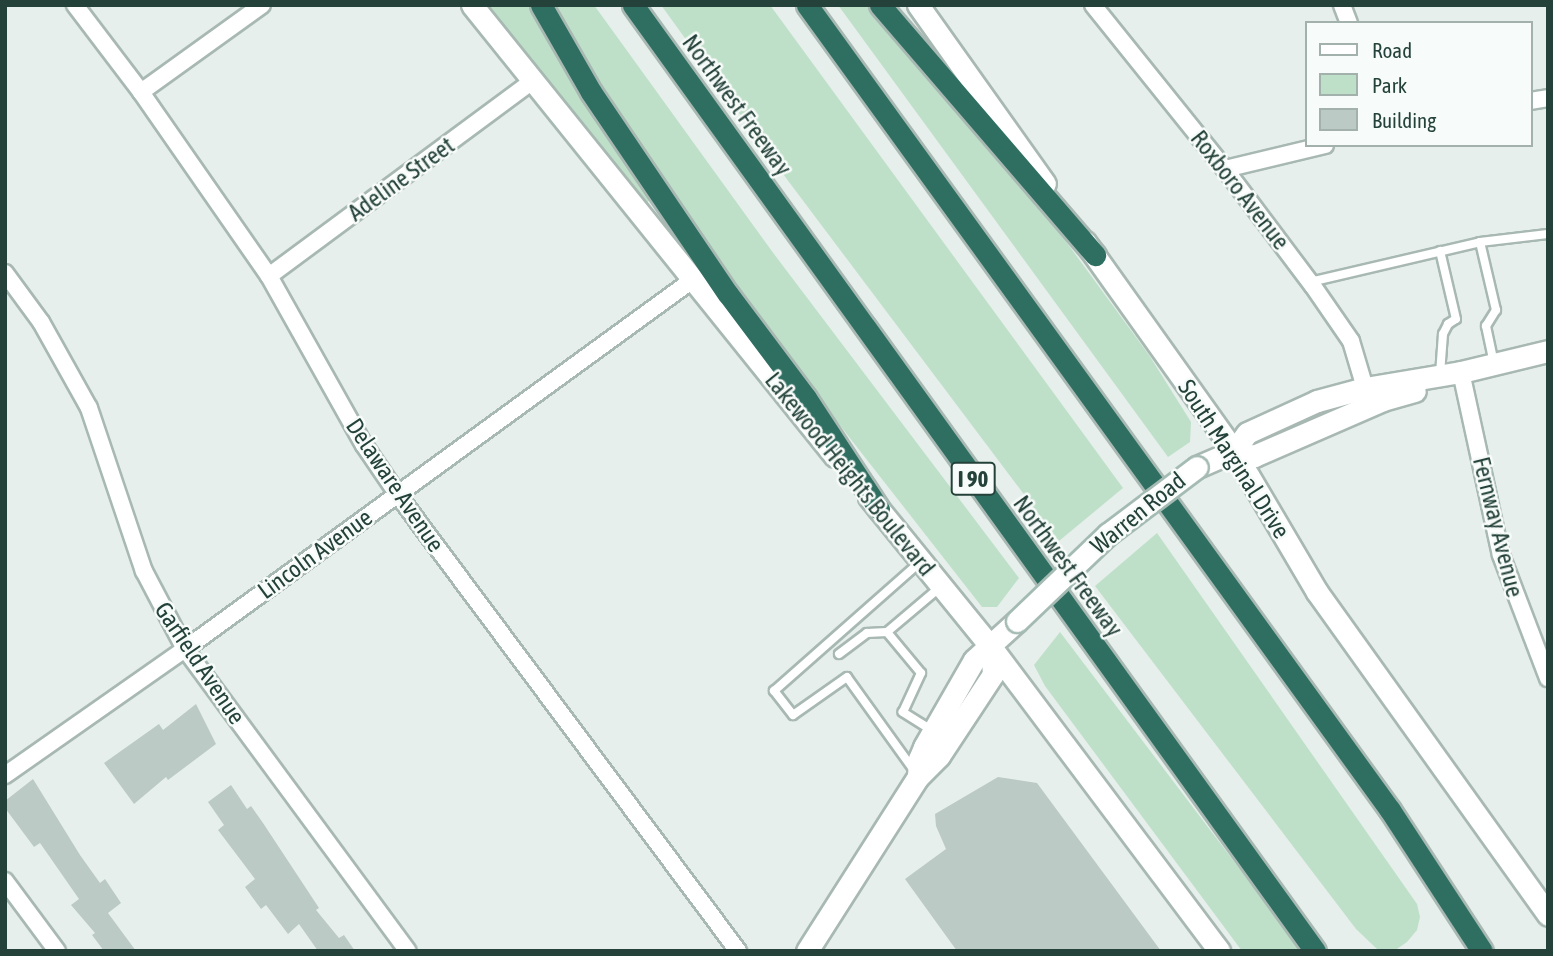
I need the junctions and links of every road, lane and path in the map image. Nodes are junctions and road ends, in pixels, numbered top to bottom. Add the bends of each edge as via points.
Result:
1 (75, 5) edge
2 (262, 5) edge
3 (471, 5) edge
4 (541, 5) edge
5 (633, 5) edge
6 (807, 5) edge
7 (880, 5) edge
8 (918, 5) edge
9 (1093, 5) edge
10 (533, 81) junction
11 (141, 92) junction
12 (1317, 147) edge
13 (1225, 169) junction
14 (1548, 234) edge
15 (1480, 242) junction
16 (1440, 251) junction
17 (1095, 255) junction
18 (5, 273) edge
19 (269, 276) junction
20 (691, 281) junction
21 (1310, 282) junction
22 (1548, 351) edge
23 (1494, 364) junction
24 (1461, 372) junction
25 (1440, 375) junction
26 (1364, 388) junction
27 (1234, 451) junction
28 (398, 495) junction
29 (879, 509) junction
30 (921, 561) junction
31 (942, 586) junction
32 (887, 632) junction
33 (991, 647) junction
34 (185, 649) junction
35 (839, 654) dead end
36 (1548, 678) edge
37 (933, 731) junction
38 (5, 775) edge
39 (918, 777) junction
40 (5, 881) edge
41 (1548, 915) edge
42 (57, 951) edge
43 (408, 951) edge
44 (738, 951) edge
45 (807, 951) edge
46 (1219, 951) edge
47 (1315, 951) edge
48 (1482, 951) edge

1 - 11 street, Delaware Avenue
2 - 11 street
3 - 10 main road, Lakewood Heights Boulevard
4 - 29 highway via 591,92
5 - 47 highway, Northwest Freeway / I 90
6 - 48 highway via 1390,810
7 - 17 highway
8 - 17 main road, South Marginal Drive
9 - 13 street, Roxboro Avenue
10 - 19 street, Adeline Street
10 - 20 main road, Lakewood Heights Boulevard
11 - 19 street, Delaware Avenue
12 - 13 street
13 - 21 street, Roxboro Avenue
14 - 15 lane
15 - 16 lane
15 - 23 lane via 1496,310 1486,326
16 - 21 lane
16 - 25 lane via 1456,319 1443,334
17 - 27 main road, South Marginal Drive
18 - 34 street, Garfield Avenue via 41,322 89,408 144,571
19 - 28 street, Delaware Avenue via 364,445
20 - 28 street, Lincoln Avenue
20 - 29 main road, Lakewood Heights Boulevard
21 - 26 street, Roxboro Avenue via 1351,341
22 - 23 main road, Warren Road
23 - 24 main road, Warren Road
24 - 25 main road, Warren Road
24 - 27 main road, Warren Road via 1254,456
24 - 36 street, Fernway Avenue via 1501,555
25 - 26 main road, Warren Road
26 - 27 main road, Warren Road via 1317,401 1247,433
27 - 33 main road, Warren Road, bridge via 1197,467 1108,534
27 - 41 main road, South Marginal Drive via 1317,592
28 - 34 street, Lincoln Avenue
28 - 44 street, Delaware Avenue
29 - 30 main road, Lakewood Heights Boulevard
30 - 31 main road, Lakewood Heights Boulevard
30 - 39 lane via 775,691 793,715 847,677
31 - 32 lane
31 - 33 main road, Lakewood Heights Boulevard
32 - 35 lane via 867,633
32 - 37 lane via 921,673 903,712
33 - 37 main road, Warren Road via 974,660
33 - 39 main road, Warren Road via 993,674 939,756
33 - 46 main road, Lakewood Heights Boulevard
34 - 38 street, Lincoln Avenue
34 - 43 street, Garfield Avenue
37 - 39 main road, Warren Road via 919,760
39 - 45 main road, Warren Road
40 - 42 street

